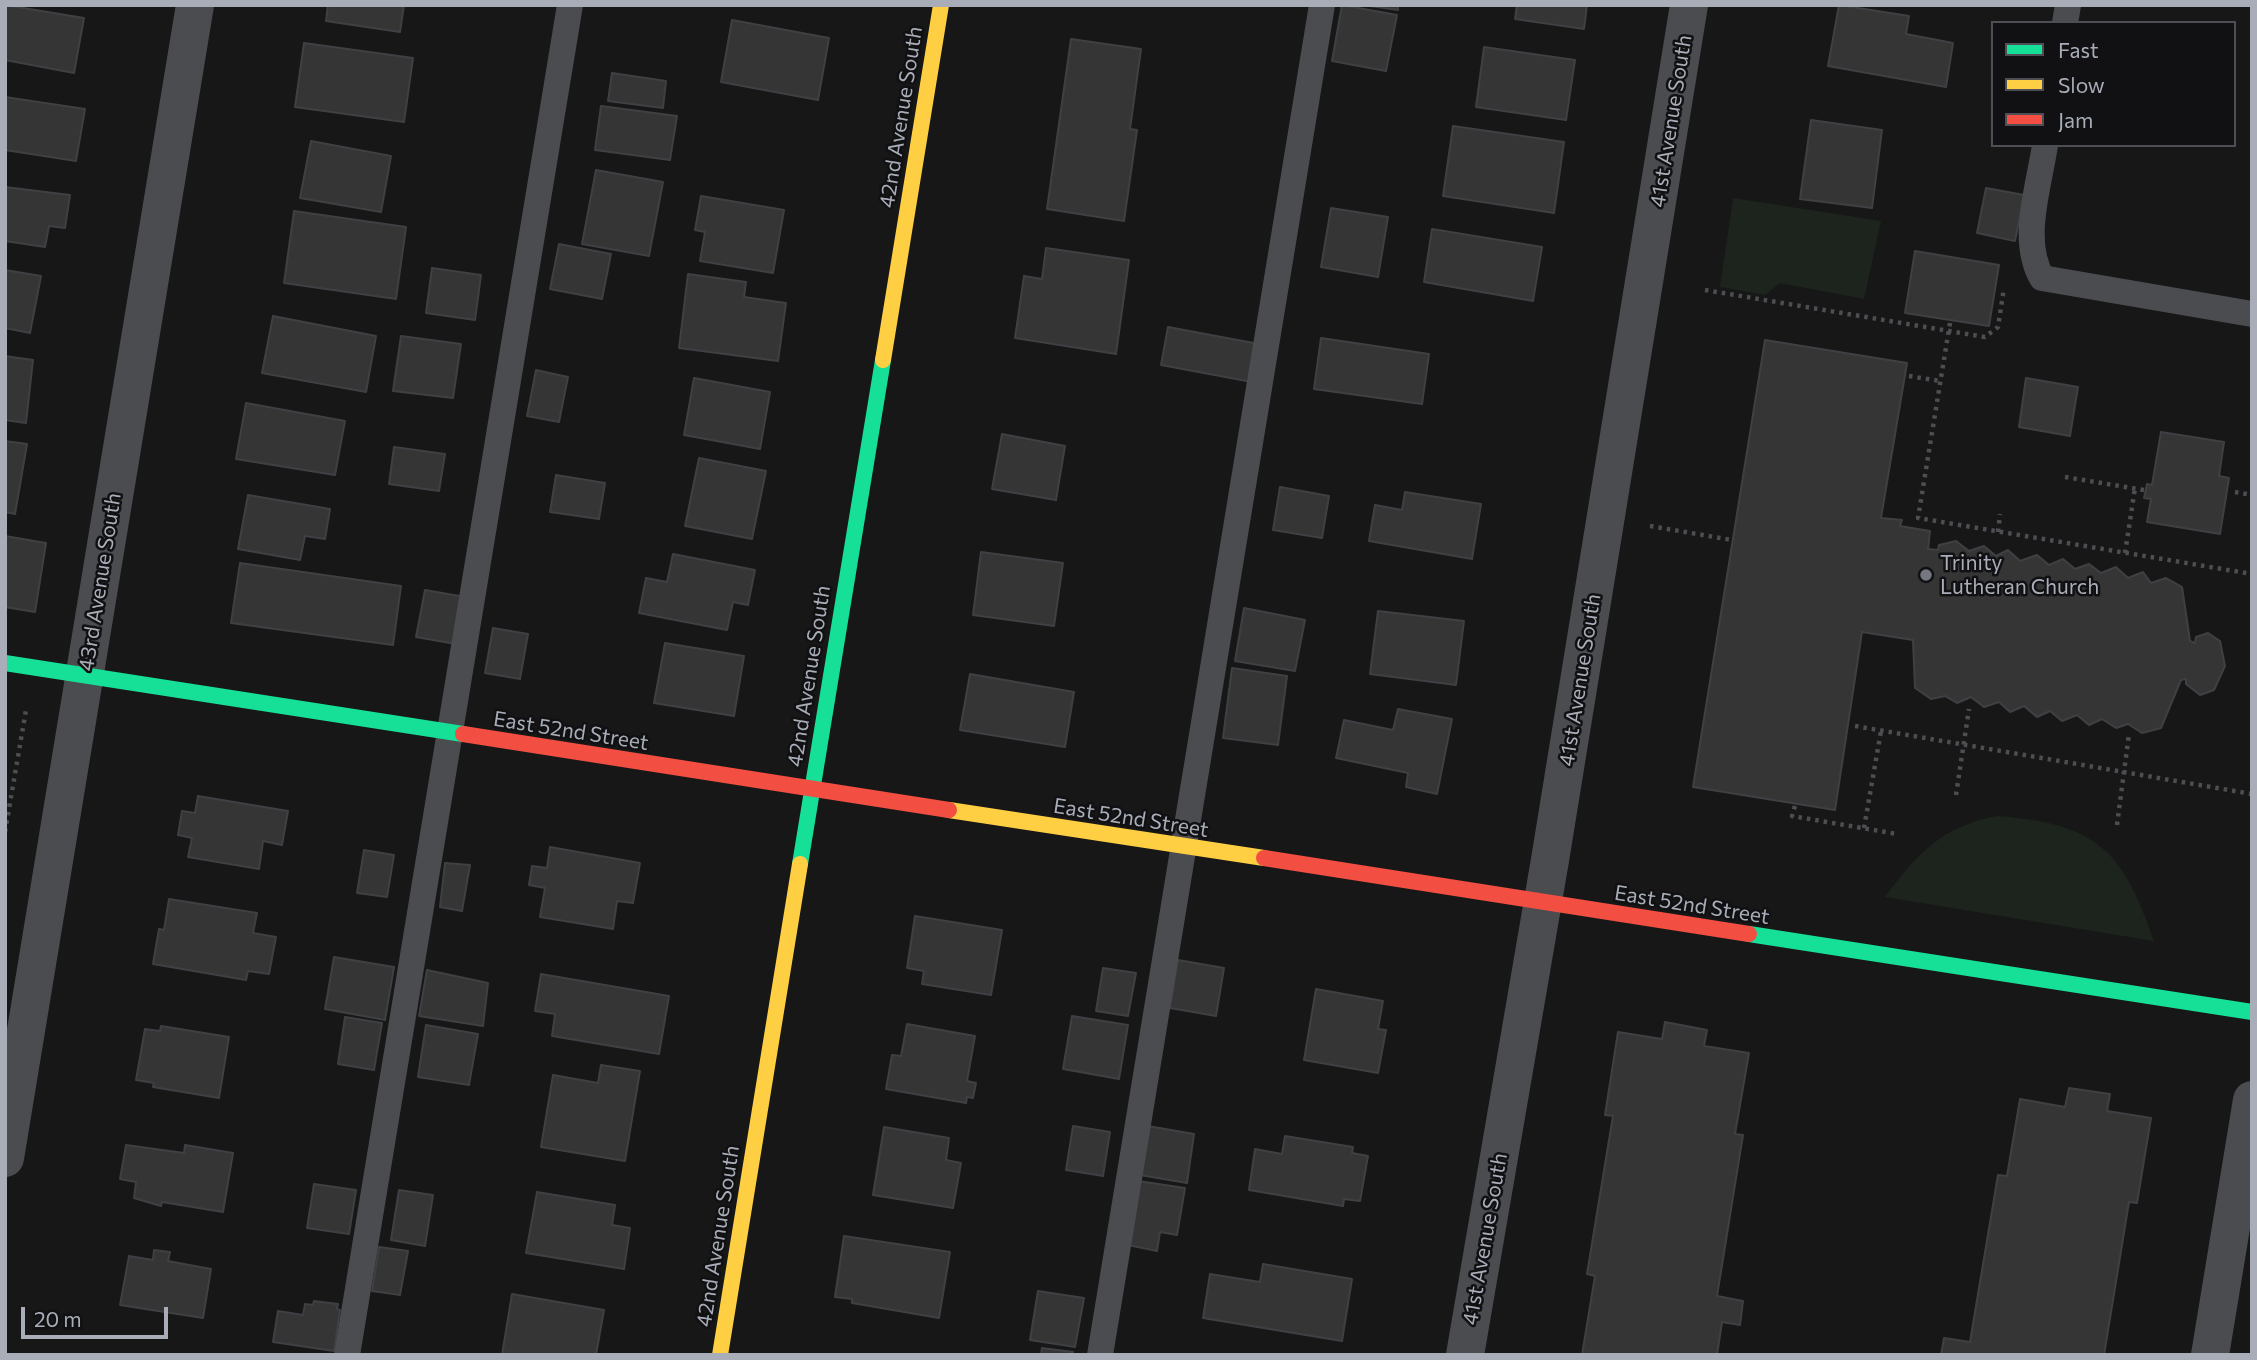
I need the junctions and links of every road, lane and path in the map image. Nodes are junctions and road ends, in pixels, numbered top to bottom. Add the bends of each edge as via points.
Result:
1 (195, 5) edge
2 (570, 5) edge
3 (941, 5) edge
4 (1322, 5) edge
5 (1689, 5) edge
6 (2045, 147) edge
7 (2005, 279) dead end
8 (1705, 290) dead end
9 (2252, 314) edge
10 (1950, 324) dead end
11 (1949, 331) junction
12 (1909, 376) dead end
13 (1940, 381) junction
14 (2065, 477) dead end
15 (2136, 488) junction
16 (2144, 490) dead end
17 (2235, 492) dead end
18 (2252, 495) edge
19 (2000, 514) dead end
20 (1606, 519) junction
21 (1998, 532) junction
22 (1732, 540) dead end
23 (2124, 553) junction
24 (2252, 574) edge
25 (5, 663) edge
26 (85, 675) junction
27 (26, 709) dead end
28 (1969, 709) dead end
29 (1855, 726) dead end
30 (1881, 731) junction
31 (450, 733) junction
32 (2129, 734) dead end
33 (1964, 745) junction
34 (2124, 772) junction
35 (811, 790) junction
36 (2252, 793) edge
37 (1956, 795) dead end
38 (1795, 806) dead end
39 (2117, 825) dead end
40 (1864, 828) junction
41 (5, 832) edge
42 (1897, 834) dead end
43 (1185, 848) junction
44 (1543, 903) junction
45 (2252, 1013) edge
46 (2252, 1100) edge
47 (5, 1158) edge
48 (348, 1355) edge
49 (720, 1355) edge
50 (1100, 1355) edge
51 (1465, 1355) edge
52 (2210, 1355) edge

1 - 26 street, 43rd Avenue South
2 - 31 lane
3 - 35 street, 42nd Avenue South
4 - 43 lane
5 - 20 street, 41st Avenue South
6 - 9 lane via 2031,237 2033,262 2042,278
7 - 11 path via 1994,333 1985,337
8 - 11 path
10 - 11 path
11 - 13 path
12 - 13 path
13 - 21 path via 1918,518
14 - 15 path
15 - 16 path
15 - 23 path
17 - 18 path
19 - 21 path
20 - 22 path
20 - 44 street, 41st Avenue South
21 - 23 path
23 - 24 path
25 - 26 street, East 52nd Street
26 - 31 street, East 52nd Street
26 - 47 street, 43rd Avenue South
27 - 41 path
28 - 33 path
29 - 30 path
30 - 33 path
30 - 40 path
31 - 35 street, East 52nd Street
31 - 48 lane
32 - 34 path
33 - 34 path
33 - 37 path
34 - 36 path
34 - 39 path
35 - 43 street, East 52nd Street
35 - 49 street, 42nd Avenue South
38 - 40 path via 1792,816
40 - 42 path
43 - 44 street, East 52nd Street
43 - 50 lane
44 - 45 street, East 52nd Street
44 - 51 street, 41st Avenue South
46 - 52 street

